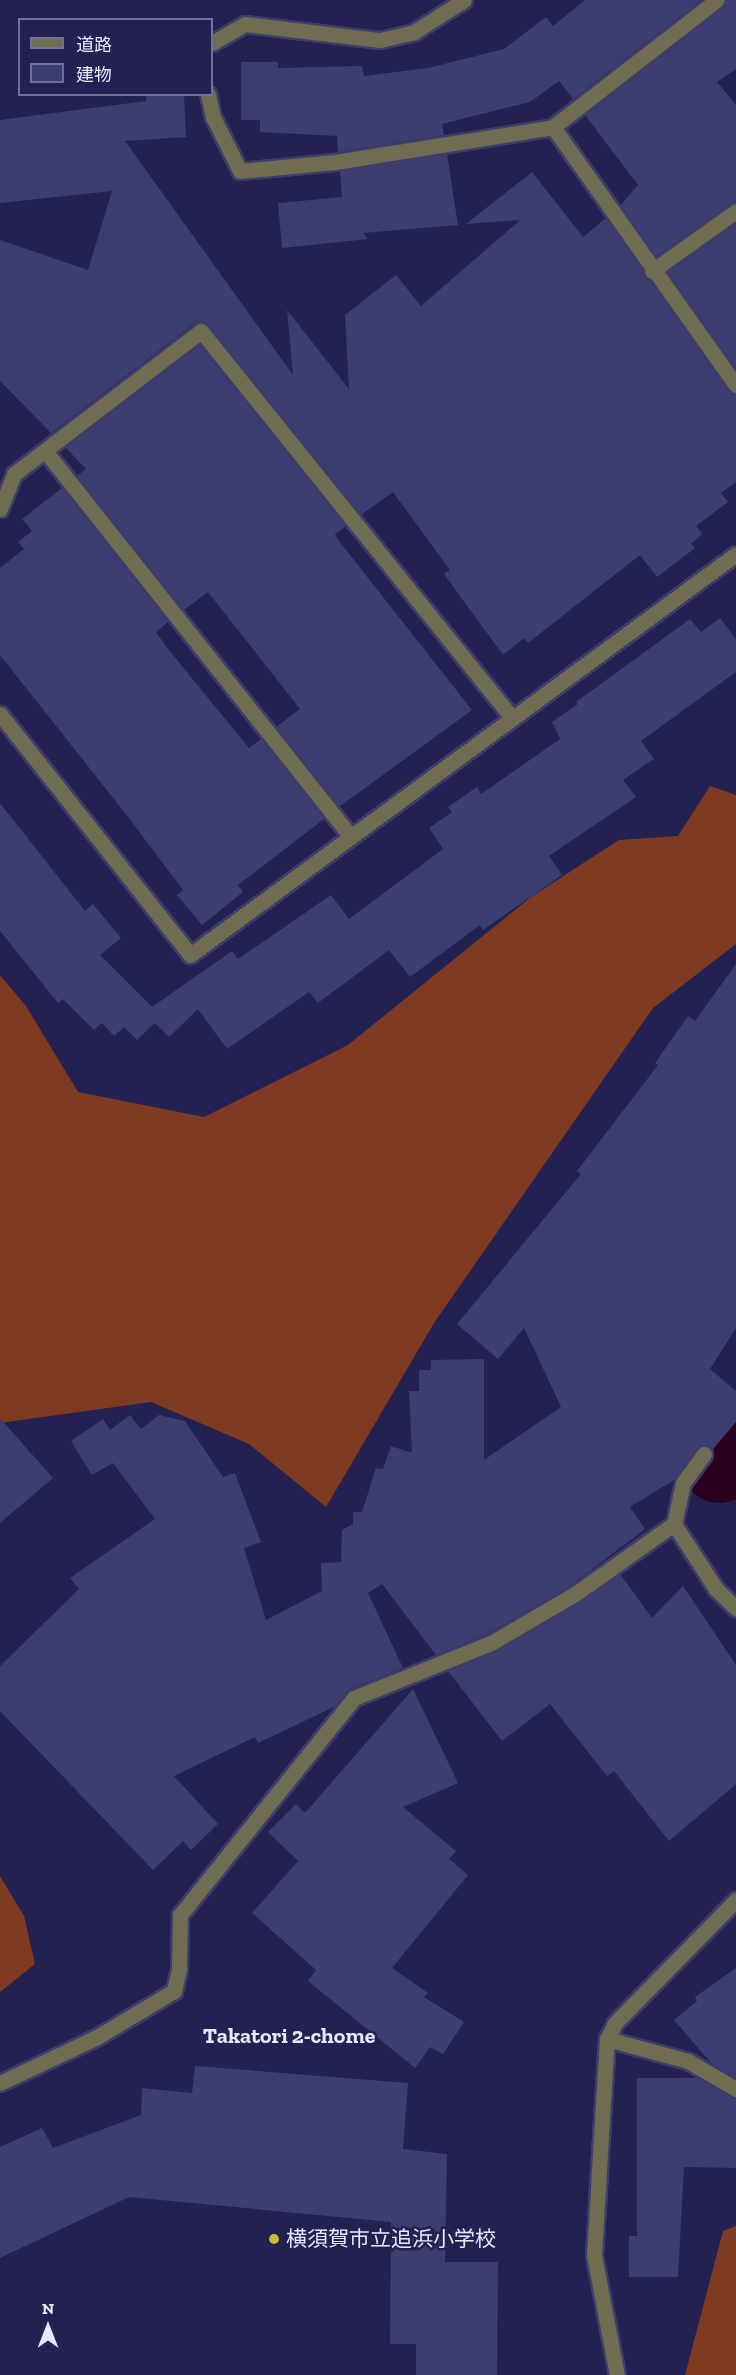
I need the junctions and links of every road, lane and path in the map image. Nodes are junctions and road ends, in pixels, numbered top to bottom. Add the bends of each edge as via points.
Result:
1 (464, 0) edge
2 (717, 0) edge
3 (213, 42) edge
4 (208, 96) edge
5 (553, 128) junction
6 (736, 211) edge
7 (652, 271) junction
8 (736, 385) edge
9 (46, 452) junction
10 (0, 509) edge
11 (736, 554) edge
12 (0, 714) edge
13 (512, 718) junction
14 (350, 837) junction
15 (704, 1454) dead end
16 (674, 1524) junction
17 (736, 1608) edge
18 (736, 1900) edge
19 (607, 2039) junction
20 (0, 2083) edge
21 (736, 2089) edge
22 (617, 2375) edge

1 - 3 street via 414,32 380,40 245,24
2 - 5 street
4 - 5 street via 213,117 240,171 335,162
5 - 7 street
6 - 7 street
7 - 8 street
9 - 10 street via 14,474
9 - 13 street via 201,331
9 - 14 street
11 - 13 street
12 - 14 street via 190,955
13 - 14 street
15 - 16 street via 682,1483
16 - 17 street via 716,1589
16 - 20 street via 575,1594 491,1643 354,1698 180,1915 179,1969 174,1991 97,2037
18 - 19 street via 615,2023
19 - 21 street via 688,2061
19 - 22 street via 594,2255

